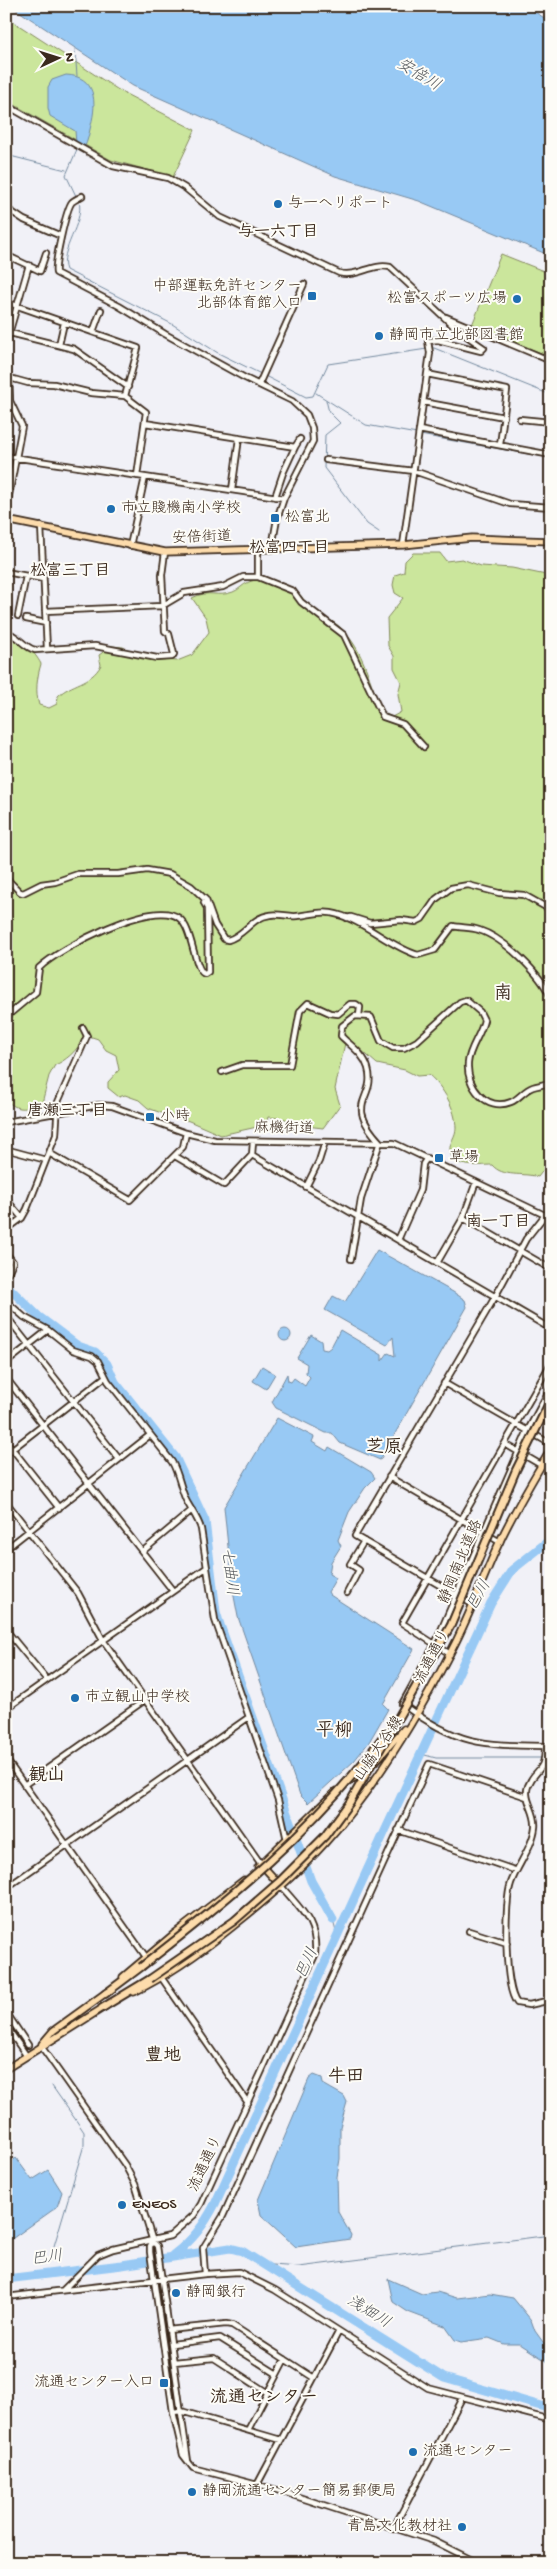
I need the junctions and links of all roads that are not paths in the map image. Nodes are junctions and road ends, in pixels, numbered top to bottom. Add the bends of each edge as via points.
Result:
1 (6, 105) edge
2 (6, 180) edge
3 (6, 191) edge
4 (82, 196) dead end
5 (6, 209) edge
6 (60, 236) junction
7 (46, 253) dead end
8 (6, 255) edge
9 (29, 265) junction
10 (304, 284) dead end
11 (6, 302) edge
12 (16, 306) junction
13 (101, 310) dead end
14 (442, 316) junction
15 (64, 322) junction
16 (8, 332) edge
17 (93, 332) junction
18 (6, 344) edge
19 (59, 345) junction
20 (551, 361) edge
21 (427, 374) junction
22 (8, 377) edge
23 (259, 384) junction
24 (128, 387) junction
25 (125, 396) junction
26 (423, 402) junction
27 (504, 417) junction
28 (520, 419) dead end
29 (551, 422) edge
30 (145, 423) junction
31 (420, 430) junction
32 (240, 438) junction
33 (300, 440) dead end
34 (500, 445) junction
35 (295, 447) junction
36 (551, 455) edge
37 (6, 456) edge
38 (17, 458) junction
39 (326, 460) dead end
40 (414, 470) junction
41 (137, 476) junction
42 (145, 477) junction
43 (232, 490) junction
44 (275, 497) junction
45 (284, 498) junction
46 (551, 507) edge
47 (6, 511) edge
48 (6, 520) edge
49 (41, 526) junction
50 (551, 540) edge
51 (403, 545) junction
52 (130, 546) junction
53 (272, 547) junction
54 (258, 548) junction
55 (165, 552) junction
56 (6, 572) edge
57 (26, 576) junction
58 (258, 576) junction
59 (44, 579) junction
60 (162, 606) junction
61 (45, 611) junction
62 (18, 616) dead end
63 (26, 619) dead end
64 (46, 623) junction
65 (6, 632) edge
66 (47, 649) junction
67 (424, 748) dead end
68 (6, 878) edge
69 (199, 893) junction
70 (551, 910) edge
71 (347, 918) junction
72 (551, 998) edge
73 (359, 1016) junction
74 (6, 1017) edge
75 (83, 1028) dead end
76 (222, 1072) dead end
77 (551, 1082) edge
78 (57, 1111) junction
79 (6, 1122) edge
80 (186, 1133) junction
81 (253, 1142) junction
82 (325, 1142) junction
83 (380, 1142) junction
84 (6, 1152) edge
85 (49, 1153) junction
86 (252, 1155) junction
87 (175, 1156) junction
88 (427, 1158) junction
89 (46, 1160) junction
90 (476, 1182) junction
91 (306, 1187) junction
92 (6, 1199) edge
93 (545, 1214) junction
94 (358, 1216) junction
95 (22, 1218) junction
96 (463, 1218) junction
97 (551, 1218) edge
98 (6, 1230) edge
99 (398, 1240) junction
100 (521, 1252) junction
101 (6, 1254) edge
102 (352, 1259) dead end
103 (437, 1263) junction
104 (551, 1269) edge
105 (6, 1277) edge
106 (495, 1296) junction
107 (6, 1301) edge
108 (7, 1317) edge
109 (551, 1329) edge
110 (48, 1330) junction
111 (29, 1345) junction
112 (6, 1363) edge
113 (551, 1363) edge
114 (104, 1377) junction
115 (6, 1378) edge
116 (444, 1383) junction
117 (551, 1387) edge
118 (551, 1394) edge
119 (551, 1399) edge
120 (74, 1401) junction
121 (517, 1424) junction
122 (43, 1426) junction
123 (528, 1430) junction
124 (150, 1435) junction
125 (6, 1440) edge
126 (505, 1444) junction
127 (551, 1444) edge
128 (13, 1449) junction
129 (551, 1449) edge
130 (518, 1452) junction
131 (6, 1454) edge
132 (119, 1459) junction
133 (541, 1465) junction
134 (389, 1477) junction
135 (89, 1482) junction
136 (6, 1502) edge
137 (59, 1508) junction
138 (192, 1510) junction
139 (460, 1519) junction
140 (30, 1531) junction
141 (484, 1533) junction
142 (364, 1541) junction
143 (500, 1542) junction
144 (6, 1549) edge
145 (143, 1551) junction
146 (206, 1568) junction
147 (427, 1578) junction
148 (173, 1591) junction
149 (347, 1592) dead end
150 (458, 1596) junction
151 (472, 1604) junction
152 (6, 1630) edge
153 (103, 1640) junction
154 (435, 1644) junction
155 (450, 1654) junction
156 (47, 1680) junction
157 (145, 1700) junction
158 (6, 1709) edge
159 (417, 1715) junction
160 (249, 1717) junction
161 (385, 1736) junction
162 (545, 1746) junction
163 (551, 1746) edge
164 (6, 1759) edge
165 (187, 1759) junction
166 (24, 1785) junction
167 (527, 1797) junction
168 (398, 1830) junction
169 (288, 1839) junction
170 (66, 1844) junction
171 (261, 1864) junction
172 (517, 1871) junction
173 (281, 1886) junction
174 (6, 1888) edge
175 (469, 1931) dead end
176 (507, 1943) junction
177 (146, 1957) junction
178 (160, 1977) junction
179 (105, 1994) junction
180 (551, 2000) edge
181 (102, 2008) junction
182 (6, 2012) edge
183 (6, 2026) edge
184 (28, 2045) dead end
185 (41, 2046) junction
186 (26, 2055) junction
187 (6, 2069) edge
188 (248, 2103) junction
189 (153, 2242) junction
190 (205, 2274) junction
191 (162, 2278) junction
192 (154, 2280) junction
193 (62, 2291) junction
194 (6, 2297) edge
195 (170, 2330) junction
196 (162, 2331) junction
197 (339, 2331) junction
198 (172, 2344) junction
199 (285, 2359) junction
200 (174, 2362) junction
201 (277, 2374) junction
202 (314, 2378) junction
203 (268, 2393) junction
204 (462, 2398) junction
205 (181, 2411) junction
206 (173, 2412) junction
207 (551, 2420) edge
208 (248, 2430) junction
209 (281, 2440) junction
210 (188, 2463) junction
211 (258, 2485) junction
212 (393, 2529) junction
213 (478, 2563) edge

1 - 14 street via 113,166 168,178 220,217 339,273 352,274 382,265 390,267
2 - 3 street
4 - 6 street via 72,201
5 - 6 street
6 - 23 street via 62,241 55,267 60,277
7 - 9 street via 40,272
8 - 9 street
9 - 12 street
10 - 23 street
11 - 12 street
12 - 15 street
12 - 16 street
13 - 17 street
14 - 20 street
14 - 21 street via 484,350 428,341
15 - 17 street
15 - 19 street
16 - 18 street
16 - 19 street
17 - 24 street via 138,348
19 - 24 street via 74,349
21 - 26 street
21 - 27 street via 507,390
22 - 25 street via 28,383
22 - 38 street via 10,401 22,426
23 - 45 street via 292,400 307,415 312,428 310,449
24 - 25 street
25 - 30 street via 146,412
26 - 27 street
26 - 31 street
27 - 34 street
28 - 29 street
30 - 32 street
30 - 41 street
31 - 34 street
31 - 40 street
32 - 35 street
32 - 43 street
33 - 35 street
34 - 36 street
35 - 44 street
37 - 38 street
38 - 41 street
38 - 47 street
39 - 40 street
40 - 46 street via 510,504
40 - 51 street
41 - 42 street
42 - 43 street
42 - 52 street
43 - 44 street
44 - 45 street
45 - 53 street
48 - 49 main road, 安倍街道
49 - 52 main road, 安倍街道
49 - 59 street
50 - 51 main road, 安倍街道 via 472,538
51 - 53 main road, 安倍街道
52 - 55 main road, 安倍街道
53 - 54 main road, 安倍街道
54 - 55 main road, 安倍街道
54 - 58 street
55 - 60 street
56 - 57 street
57 - 59 street
57 - 62 street
58 - 60 street via 243,577 223,587 184,594
58 - 67 street via 293,591 301,602 344,635 383,716 403,724
59 - 61 street
60 - 61 street
60 - 66 street via 165,631 169,634 174,654 172,658 95,646
61 - 64 street
63 - 64 street
64 - 66 street
65 - 66 street via 28,648
68 - 69 street via 24,893 41,884 78,874 147,870 170,874
69 - 71 street via 210,908 220,934 228,940 256,919 270,914 298,916 317,912
69 - 74 street via 207,908 208,972 205,974 199,969 188,930 180,918 168,913 149,915 91,934 52,957 39,968 36,992
70 - 71 street via 524,895 468,885 451,888 436,899 422,919 416,922 370,923 351,916
71 - 72 street via 418,955 435,950 453,926 478,929 527,964 545,984
73 - 76 street via 360,1008 356,1004 350,1004 338,1014 308,1003 300,1011 290,1065 242,1065
73 - 77 street via 371,1017 375,1031 386,1044 404,1048 466,1000 484,1020 470,1053 468,1070 473,1086 486,1102 511,1102 531,1087
73 - 83 street via 342,1026 340,1031 364,1059 368,1070 361,1112 366,1125
75 - 78 street via 87,1036 62,1091
78 - 79 street, 麻機街道
78 - 80 street, 麻機街道 via 112,1106
78 - 85 street via 57,1129
80 - 81 street, 麻機街道 via 214,1140
80 - 87 street via 183,1147
81 - 82 street, 麻機街道
81 - 86 street
82 - 83 street, 麻機街道
82 - 91 street
83 - 88 street, 麻機街道 via 401,1145
83 - 94 street
84 - 89 street via 9,1150
85 - 87 street via 130,1200
85 - 89 street
86 - 87 street via 224,1185
86 - 91 street
88 - 90 street, 麻機街道
88 - 99 street via 423,1164 420,1190
89 - 95 street
90 - 93 street, 麻機街道
90 - 96 street
91 - 94 street
92 - 95 street
93 - 97 street, 麻機街道
93 - 100 street via 526,1239
94 - 99 street
94 - 102 street
95 - 98 street
96 - 100 street
96 - 103 street
99 - 103 street
100 - 104 street
100 - 106 street
101 - 105 street via 12,1262
103 - 106 street
106 - 109 street
106 - 116 street
107 - 110 street via 24,1317
108 - 111 street
110 - 111 street
110 - 114 street via 73,1350 92,1356 102,1367
111 - 112 street
111 - 120 street
113 - 121 street
114 - 120 street
114 - 124 street
115 - 122 street
116 - 121 street
116 - 134 street
117 - 123 street
118 - 161 highway, 静岡南北道路, bridge via 517,1462 448,1623
119 - 161 highway, 静岡南北道路, bridge via 519,1464 451,1625 419,1685
120 - 122 street
120 - 132 street
121 - 123 street
121 - 126 street
122 - 128 street
122 - 135 street
123 - 127 street
123 - 130 street
124 - 132 street
124 - 138 street via 172,1462
125 - 128 street
126 - 130 street
126 - 139 street
128 - 131 street
128 - 137 street
129 - 133 main road, 流通通り
130 - 133 street
130 - 141 street
132 - 135 street
133 - 143 main road, 流通通り
134 - 139 street
134 - 142 street via 355,1536
135 - 137 street
135 - 145 street
136 - 140 street
137 - 140 street
138 - 145 street
138 - 146 street via 201,1529
139 - 141 street
139 - 147 street
140 - 144 street
140 - 153 street via 78,1593
141 - 143 street
141 - 150 street
142 - 147 street
142 - 149 street via 350,1564 359,1570
143 - 151 main road, 流通通り
145 - 148 street
146 - 148 street
146 - 160 street via 215,1620
147 - 150 street
147 - 154 street via 402,1623
148 - 153 street
150 - 151 street
150 - 154 street
151 - 155 main road, 流通通り
152 - 156 street
153 - 156 street
153 - 157 street
154 - 155 street
154 - 159 street via 402,1704
155 - 159 main road, 流通通り
156 - 158 street
157 - 165 street
157 - 166 street
159 - 162 street via 471,1742
159 - 169 main road, 山脇大谷線 via 371,1766 324,1801
159 - 173 main road, 山脇大谷線 via 348,1814 311,1858
160 - 165 street
160 - 169 street
161 - 179 highway, bridge via 286,1847 222,1905
161 - 181 highway, bridge via 350,1802 305,1857 234,1921 195,1950
162 - 163 street
162 - 167 street via 544,1764 528,1786
164 - 166 street
165 - 170 street
165 - 171 street
166 - 170 street
167 - 168 street via 429,1764
167 - 172 street via 534,1813 535,1827
168 - 172 street
168 - 190 street via 223,2216 203,2248
169 - 171 main road, 山脇大谷線
170 - 174 street
170 - 177 street
171 - 173 main road
171 - 177 main road, 山脇大谷線
172 - 176 street via 510,1888
173 - 178 main road, 山脇大谷線 via 212,1943
173 - 188 street, 流通通り via 309,1918 317,1940 315,1955
175 - 176 street
176 - 180 street via 507,1964 514,2000 522,2005
177 - 179 main road, 山脇大谷線
178 - 181 main road, 山脇大谷線
178 - 188 street
179 - 185 main road via 53,2031
181 - 185 main road
182 - 184 street
183 - 186 street
185 - 186 main road
185 - 189 street via 125,2165 135,2184
186 - 187 main road
188 - 189 street, 流通通り via 202,2204 170,2236
189 - 191 street via 158,2250
189 - 192 street via 150,2252
189 - 193 street, 流通通り via 113,2249 93,2260
190 - 191 street
190 - 197 street via 230,2272 250,2275
191 - 192 street
191 - 195 street
192 - 193 street
192 - 196 street
193 - 194 street
195 - 196 street
195 - 198 street
195 - 199 street via 226,2324 238,2328
196 - 206 street
197 - 202 street
197 - 204 street via 428,2388
198 - 200 street
198 - 201 street via 220,2338
199 - 201 street
199 - 202 street
200 - 203 street via 214,2358
200 - 205 street
201 - 203 street
202 - 209 street
203 - 208 street
204 - 207 street
204 - 212 street
205 - 206 street
205 - 208 street
205 - 210 street
206 - 210 street via 182,2455
208 - 209 street
209 - 211 street
210 - 211 street via 200,2470
211 - 212 street
212 - 213 street via 434,2541

